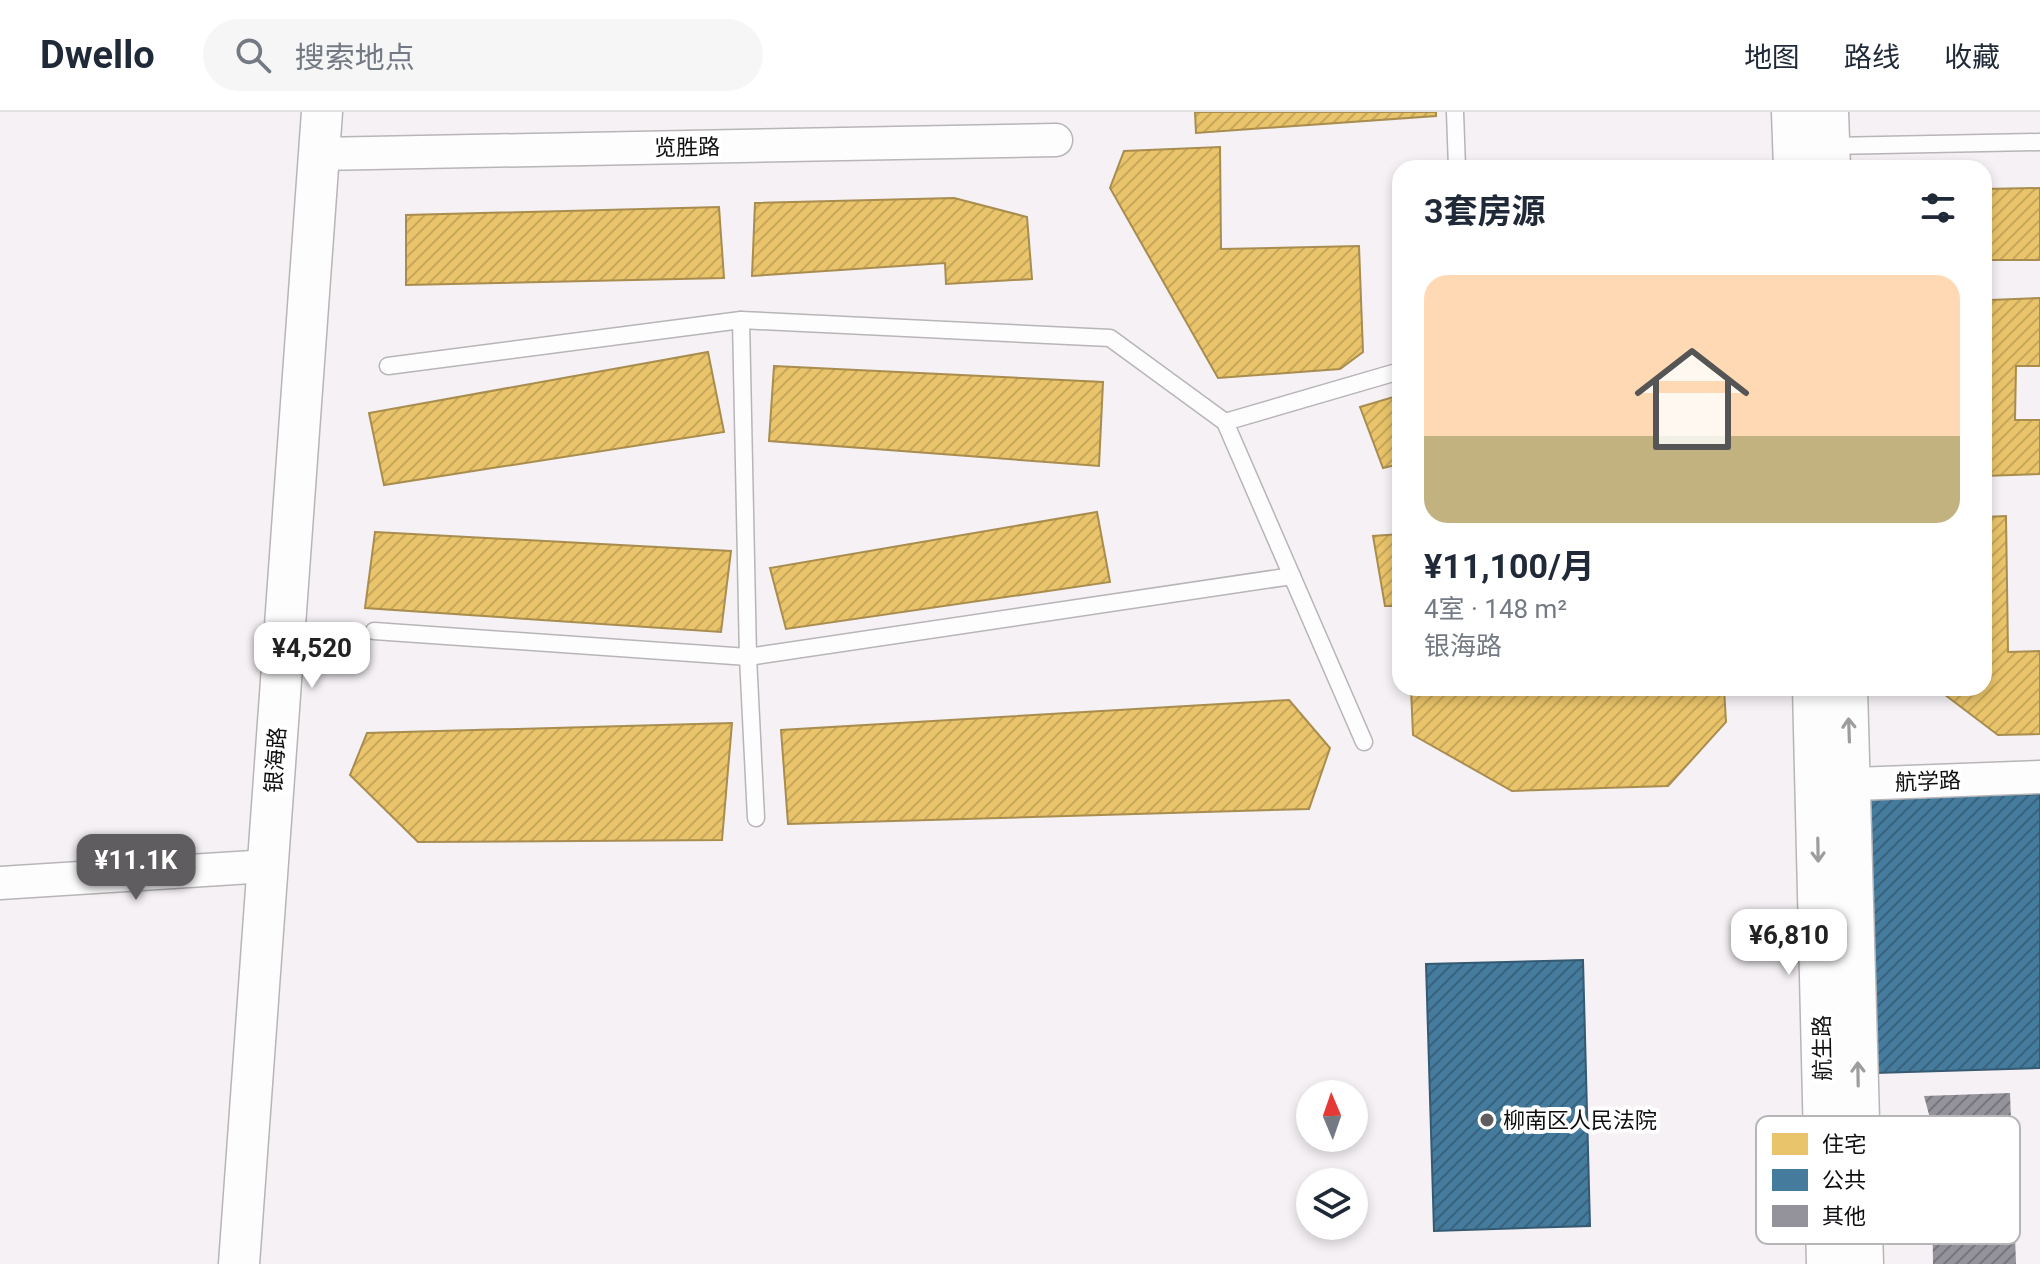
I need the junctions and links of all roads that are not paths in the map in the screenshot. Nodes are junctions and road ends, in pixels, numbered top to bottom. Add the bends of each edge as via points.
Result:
1 (322, 112) edge
2 (1455, 112) edge
3 (1056, 140) dead end
4 (2040, 142) edge
5 (1811, 143) edge
6 (319, 154) junction
7 (1457, 160) edge
8 (741, 320) junction
9 (388, 366) dead end
10 (1392, 373) edge
11 (1225, 422) junction
12 (1292, 576) junction
13 (374, 631) dead end
14 (748, 657) junction
15 (1815, 696) edge
16 (1846, 696) edge
17 (1364, 742) dead end
18 (2040, 777) edge
19 (1834, 784) junction
20 (756, 818) dead end
21 (268, 866) junction
22 (0, 883) edge
23 (1829, 1116) edge
24 (1854, 1116) edge
25 (1827, 1244) edge
26 (1862, 1244) edge
27 (239, 1264) edge
28 (1827, 1264) edge
29 (1863, 1264) edge

1 - 6 street, 银海路
2 - 7 lane
3 - 6 street, 览胜路
4 - 5 lane
6 - 21 street, 银海路
8 - 9 lane
8 - 11 lane via 1110,338
8 - 14 lane
10 - 11 lane
11 - 12 lane
12 - 14 lane
12 - 17 lane
13 - 14 lane
14 - 20 lane
15 - 19 street, 航生路
19 -> 16 street
18 - 19 street, 航学路
19 -> 23 street, 航生路
24 -> 19 street
21 - 22 street
21 - 27 street, 银海路
25 -> 28 street, 航生路
29 -> 26 street

